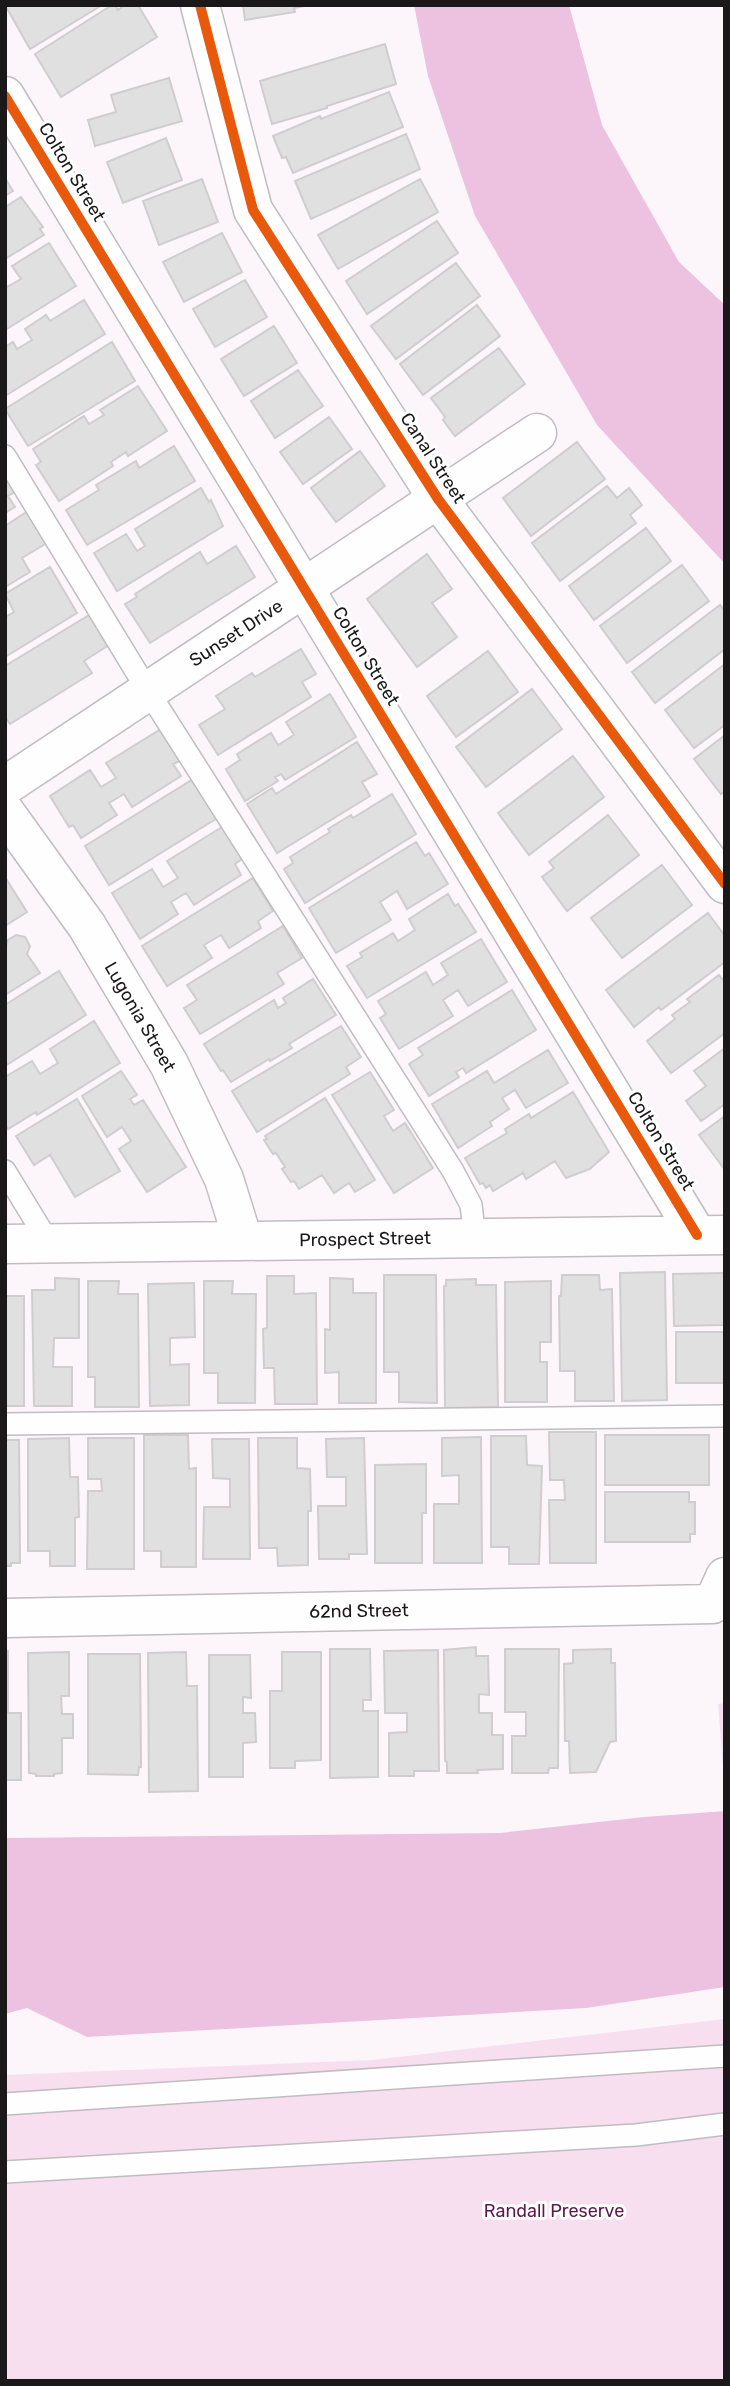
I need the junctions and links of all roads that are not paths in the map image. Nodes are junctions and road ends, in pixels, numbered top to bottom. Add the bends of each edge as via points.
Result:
1 (200, 5) edge
2 (5, 96) edge
3 (537, 433) dead end
4 (5, 456) edge
5 (438, 499) junction
6 (304, 587) junction
7 (148, 691) junction
8 (5, 786) edge
9 (5, 812) edge
10 (725, 884) edge
11 (5, 1171) edge
12 (711, 1235) edge
13 (475, 1238) junction
14 (243, 1240) junction
15 (49, 1243) junction
16 (5, 1244) edge
17 (725, 1416) edge
18 (5, 1424) edge
19 (719, 1591) edge
20 (5, 1618) edge
21 (725, 2056) edge
22 (5, 2104) edge
23 (725, 2124) edge
24 (5, 2172) edge

1 - 5 street, Canal Street via 253,210
2 - 6 street, Colton Street
3 - 5 street, Sunset Drive
4 - 7 lane
5 - 6 street, Sunset Drive
5 - 10 street, Canal Street
6 - 7 street, Sunset Drive
6 - 12 street, Colton Street
7 - 8 street, Sunset Drive
7 - 13 lane via 453,1171 471,1205
9 - 14 street, Lugonia Street via 87,926 169,1064 224,1179
11 - 15 lane
12 - 13 street, Prospect Street
13 - 14 street, Prospect Street
14 - 15 street, Prospect Street
15 - 16 street, Prospect Street
17 - 18 lane
19 - 20 street, 62nd Street
21 - 22 lane
23 - 24 lane via 636,2135

